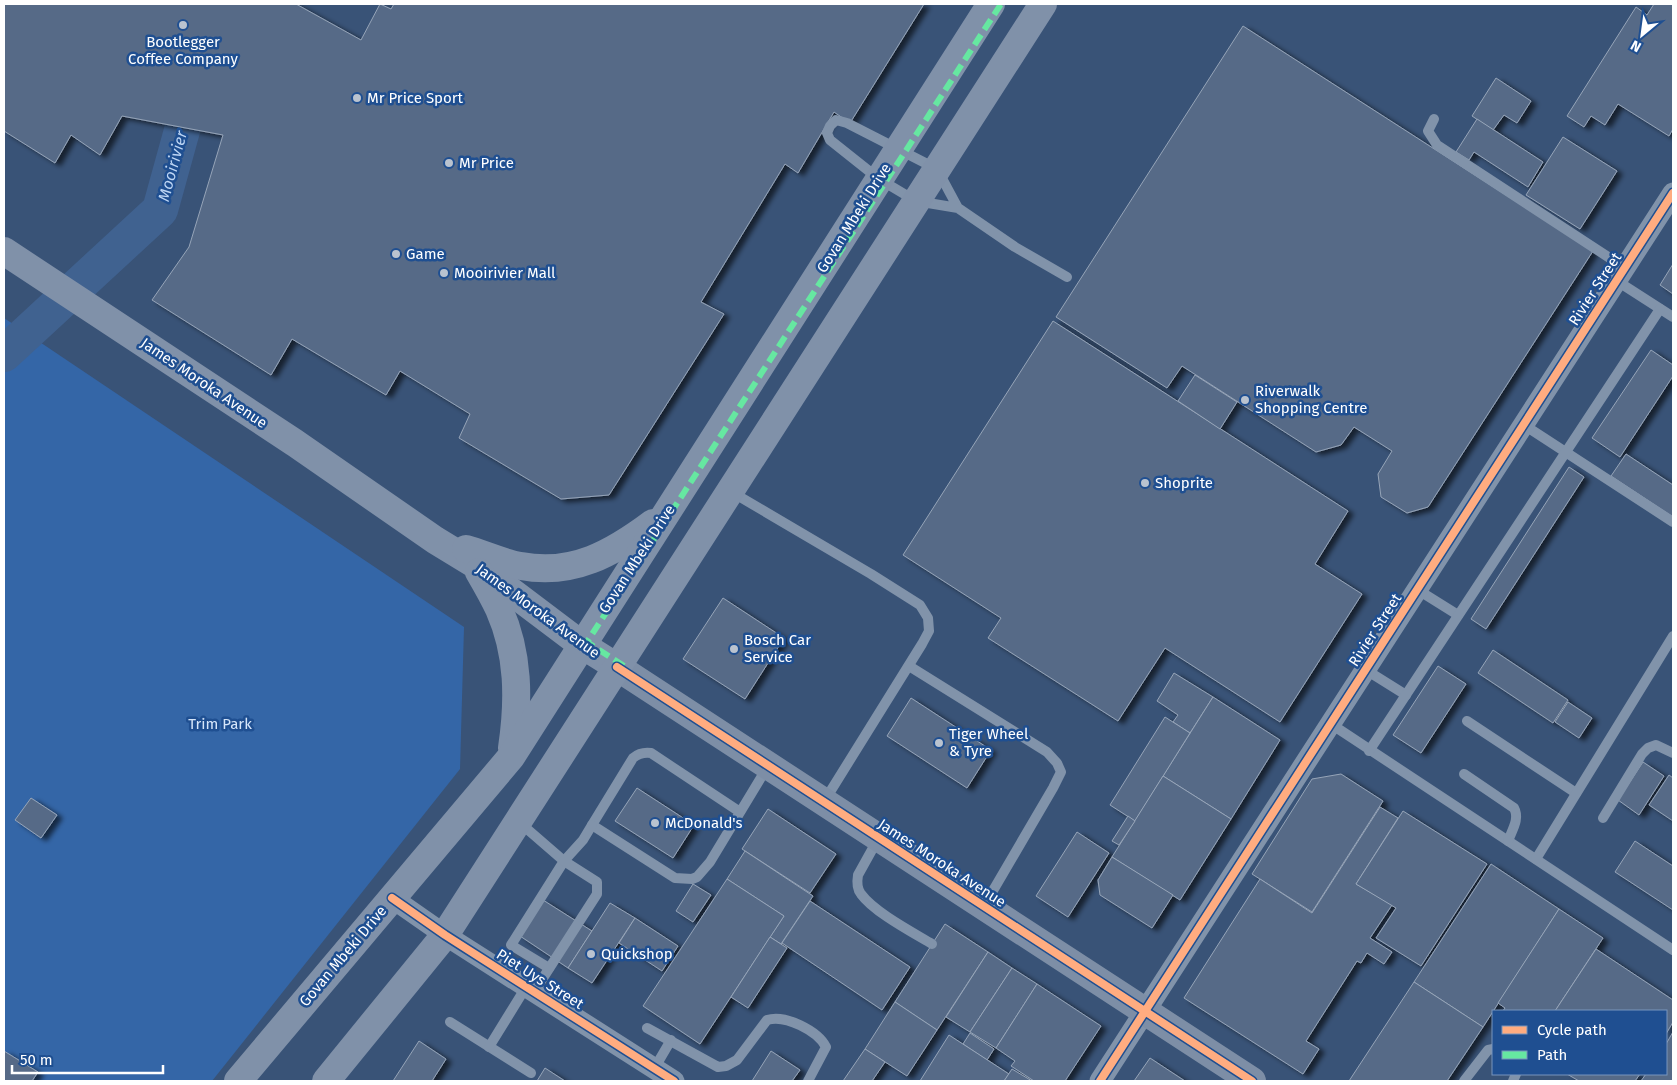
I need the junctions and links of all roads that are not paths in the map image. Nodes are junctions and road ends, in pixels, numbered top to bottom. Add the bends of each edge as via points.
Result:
1 (991, 4) edge
2 (1043, 4) edge
3 (1434, 119) dead end
4 (899, 148) junction
5 (937, 169) junction
6 (879, 179) junction
7 (1673, 193) edge
8 (916, 201) junction
9 (958, 208) junction
10 (4, 251) edge
11 (1621, 274) junction
12 (1067, 277) dead end
13 (1660, 309) junction
14 (1673, 317) edge
15 (1524, 425) junction
16 (1565, 453) junction
17 (730, 490) junction
18 (665, 514) junction
19 (1673, 522) edge
20 (435, 540) junction
21 (476, 565) junction
22 (1418, 590) junction
23 (1458, 615) junction
24 (1673, 636) edge
25 (582, 645) junction
26 (908, 666) junction
27 (617, 667) junction
28 (1366, 670) junction
29 (1406, 695) junction
30 (1467, 721) dead end
31 (1330, 724) junction
32 (1369, 751) junction
33 (1673, 753) edge
34 (510, 757) junction
35 (769, 765) junction
36 (1464, 774) dead end
37 (1576, 793) junction
38 (823, 802) junction
39 (740, 812) junction
40 (1603, 818) dead end
41 (518, 821) junction
42 (592, 825) junction
43 (878, 838) junction
44 (1508, 841) junction
45 (1536, 859) junction
46 (564, 861) junction
47 (392, 898) junction
48 (983, 907) junction
49 (445, 935) junction
50 (932, 944) dead end
51 (1673, 950) edge
52 (549, 968) junction
53 (530, 990) junction
54 (1146, 1011) junction
55 (450, 1022) dead end
56 (647, 1028) dead end
57 (671, 1040) junction
58 (489, 1046) junction
59 (1492, 1049) edge
60 (654, 1068) junction
61 (531, 1073) dead end
62 (238, 1081) edge
63 (326, 1081) edge
64 (674, 1081) edge
65 (808, 1081) edge
66 (1100, 1081) edge
67 (1252, 1081) edge
68 (1464, 1081) edge

1 - 4 main road, Govan Mbeki Drive
2 - 5 main road
3 - 11 lane via 1428,131 1437,145
4 - 5 lane
4 - 6 main road, Govan Mbeki Drive
4 - 6 lane via 847,123 836,120 830,126 830,140
5 - 8 main road
5 - 9 lane
6 - 8 lane
6 - 18 main road, Govan Mbeki Drive
7 - 11 street, Rivier Street
8 - 9 lane
8 - 17 main road
9 - 12 lane
10 - 20 main road, James Moroka Avenue via 295,443
11 - 13 lane
11 - 15 street, Rivier Street
13 - 14 lane
13 - 16 lane
15 - 16 lane
15 - 22 street, Rivier Street
16 - 19 lane
16 - 23 lane
17 - 26 lane via 920,605 928,618 929,630
17 - 27 main road
18 - 20 main road via 626,544 608,553 580,564 546,569 520,566
18 - 25 main road, Govan Mbeki Drive
20 - 21 main road, James Moroka Avenue
21 - 25 main road, James Moroka Avenue
21 - 34 main road via 499,609 514,657 516,716
22 - 23 lane
22 - 28 street, Rivier Street
23 - 29 lane
24 - 37 lane
25 - 27 main road, James Moroka Avenue
25 - 34 main road, Govan Mbeki Drive
26 - 38 lane
26 - 48 lane via 1047,752 1061,772
27 - 35 street, James Moroka Avenue
27 - 41 main road
28 - 29 lane
28 - 31 street, Rivier Street
29 - 32 lane
30 - 37 lane
31 - 32 lane
31 - 54 street, Rivier Street
32 - 44 lane
33 - 40 lane via 1656,745 1648,748
34 - 47 main road, Govan Mbeki Drive
35 - 38 street, James Moroka Avenue
35 - 39 lane
36 - 44 lane via 1514,808 1516,822
37 - 45 lane
38 - 43 street, James Moroka Avenue
39 - 42 lane via 710,862 692,880 675,878
39 - 42 lane via 651,753 644,752 633,758
41 - 46 lane
41 - 49 main road
42 - 46 lane
43 - 48 street, James Moroka Avenue
43 - 50 lane via 858,875 860,893 872,906
44 - 45 lane
45 - 51 lane
46 - 52 lane via 598,882 597,894
46 - 52 lane via 511,945
47 - 49 street, Piet Uys Street
47 - 62 main road, Govan Mbeki Drive
48 - 54 street, James Moroka Avenue
49 - 53 street, Piet Uys Street
49 - 63 main road
52 - 53 lane
53 - 58 lane
53 - 60 street, Piet Uys Street
54 - 66 street, Rivier Street
54 - 67 street, James Moroka Avenue
55 - 58 lane
56 - 57 lane
57 - 60 lane
57 - 65 lane via 718,1067 726,1066 737,1060 767,1020 791,1020 822,1039 826,1047
58 - 61 lane
59 - 68 lane
60 - 64 street, Piet Uys Street

